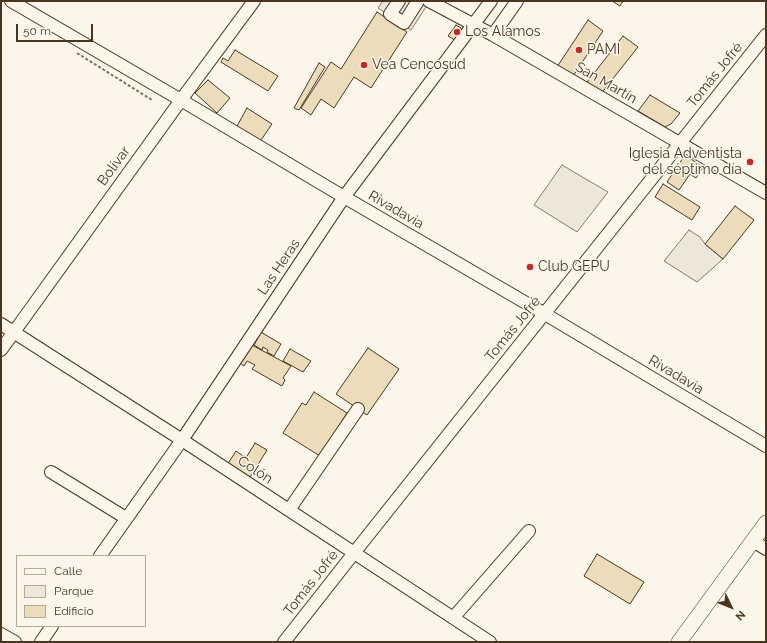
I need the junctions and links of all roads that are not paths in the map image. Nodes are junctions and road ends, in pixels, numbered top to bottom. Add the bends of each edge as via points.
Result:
1 (11, 1) edge
2 (254, 1) edge
3 (399, 1) edge
4 (418, 1) edge
5 (429, 1) edge
6 (491, 1) edge
7 (517, 1) edge
8 (474, 25) junction
9 (493, 35) junction
10 (766, 36) edge
11 (180, 100) junction
12 (680, 143) junction
13 (766, 194) edge
14 (344, 197) junction
15 (545, 314) junction
16 (1, 324) edge
17 (14, 333) junction
18 (1, 350) edge
19 (358, 409) dead end
20 (182, 440) junction
21 (766, 446) edge
22 (51, 472) dead end
23 (289, 510) junction
24 (126, 518) junction
25 (766, 523) edge
26 (529, 531) dead end
27 (753, 541) junction
28 (766, 549) edge
29 (354, 553) junction
30 (101, 555) edge
31 (453, 618) junction
32 (51, 627) edge
33 (1, 634) edge
34 (15, 642) edge
35 (41, 642) edge
36 (284, 642) edge
37 (490, 642) edge
38 (679, 642) edge

1 - 11 street, Rivadavia
2 - 11 street, Bolívar
3 - 4 street via 390,14 404,23
5 - 8 street, San Martín
6 - 8 street, Las Heras
7 - 9 street
8 - 9 street, San Martín
8 - 14 street, Las Heras
9 - 12 street, San Martín
10 - 12 street, Tomás Jofré
11 - 14 street, Rivadavia
11 - 17 street, Bolívar
12 - 13 street, San Martín
12 - 15 street, Tomás Jofré
14 - 15 street, Rivadavia
14 - 20 street, Las Heras
15 - 21 street, Rivadavia
15 - 29 street, Tomás Jofré
16 - 17 street, Colón
17 - 18 street, Bolívar
17 - 20 street, Colón
19 - 23 street
20 - 23 street, Colón
20 - 24 street, Las Heras
22 - 24 street
23 - 29 street, Colón
24 - 30 street, Las Heras
25 - 27 main road
26 - 31 street
27 - 28 street
27 - 38 main road
29 - 31 street, Colón
29 - 36 street, Tomás Jofré
31 - 37 street, Colón
32 - 35 street
33 - 34 street

